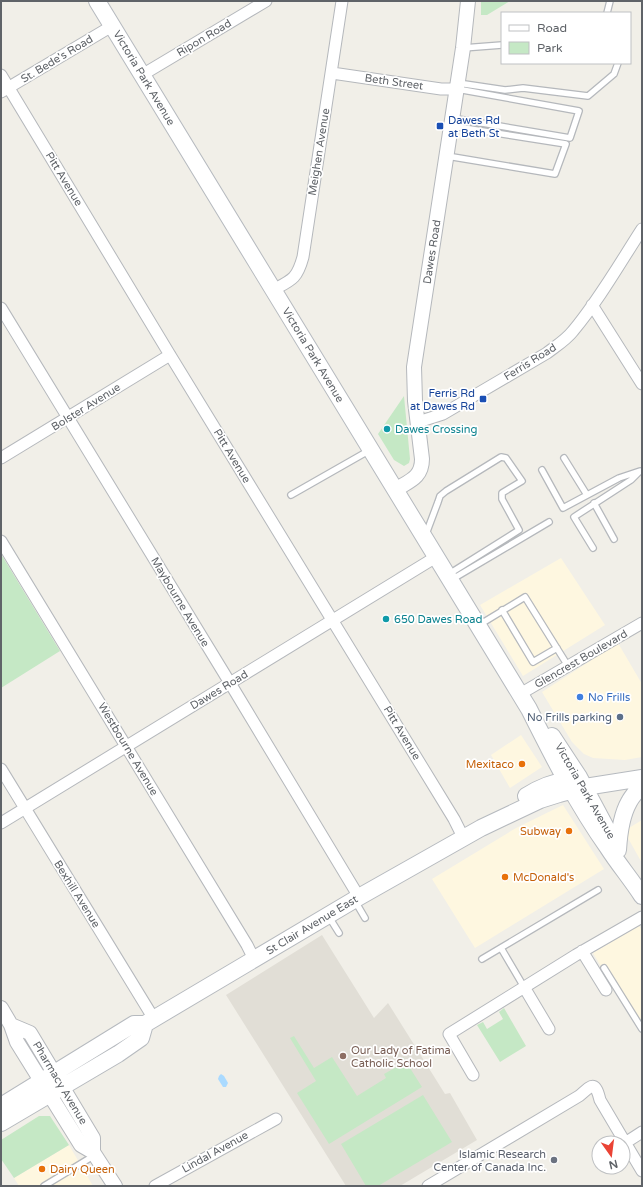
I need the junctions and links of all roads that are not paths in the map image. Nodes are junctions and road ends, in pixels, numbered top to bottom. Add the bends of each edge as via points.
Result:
1 (97, 1) edge
2 (266, 1) edge
3 (342, 1) edge
4 (468, 1) edge
5 (610, 1) edge
6 (607, 12) edge
7 (112, 26) junction
8 (501, 45) edge
9 (463, 48) junction
10 (618, 64) edge
11 (332, 73) junction
12 (1, 75) edge
13 (142, 75) junction
14 (457, 86) junction
15 (5, 90) edge
16 (452, 122) junction
17 (447, 156) junction
18 (642, 229) edge
19 (273, 290) junction
20 (592, 304) junction
21 (1, 308) edge
22 (170, 355) junction
23 (642, 384) edge
24 (68, 418) junction
25 (418, 422) junction
26 (371, 450) junction
27 (1, 458) edge
28 (564, 458) dead end
29 (542, 470) dead end
30 (641, 470) edge
31 (395, 490) junction
32 (292, 495) dead end
33 (586, 495) junction
34 (594, 503) junction
35 (549, 522) dead end
36 (425, 538) junction
37 (614, 539) dead end
38 (1, 541) edge
39 (593, 548) dead end
40 (436, 557) junction
41 (449, 578) junction
42 (502, 610) junction
43 (332, 620) junction
44 (642, 623) edge
45 (478, 625) junction
46 (557, 648) junction
47 (568, 667) junction
48 (230, 683) junction
49 (520, 694) junction
50 (126, 746) junction
51 (1, 770) edge
52 (642, 771) edge
53 (642, 778) edge
54 (575, 784) junction
55 (642, 784) edge
56 (24, 809) junction
57 (1, 823) edge
58 (464, 837) junction
59 (618, 850) junction
60 (632, 879) junction
61 (598, 890) dead end
62 (642, 896) edge
63 (356, 898) junction
64 (328, 915) junction
65 (642, 917) edge
66 (365, 918) dead end
67 (339, 933) dead end
68 (501, 948) junction
69 (582, 951) junction
70 (254, 959) junction
71 (482, 959) dead end
72 (604, 968) dead end
73 (524, 987) junction
74 (606, 990) dead end
75 (1, 1008) edge
76 (149, 1022) junction
77 (549, 1029) dead end
78 (642, 1029) edge
79 (473, 1075) dead end
80 (52, 1084) junction
81 (1, 1106) edge
82 (276, 1119) dead end
83 (1, 1123) edge
84 (642, 1132) edge
85 (620, 1135) edge
86 (631, 1139) edge
87 (631, 1153) edge
88 (94, 1154) junction
89 (642, 1171) edge
90 (44, 1186) edge
91 (115, 1186) edge
92 (155, 1186) edge
93 (428, 1186) edge

1 - 7 main road, Victoria Park Avenue
2 - 13 street, Ripon Road
3 - 11 street, Meighen Avenue
4 - 9 street, Dawes Road
5 - 6 lane
7 - 13 main road, Victoria Park Avenue
7 - 15 street, St. Bede's Road
8 - 9 lane
9 - 14 street, Dawes Road
10 - 14 lane via 614,74 588,96 523,88 505,90
11 - 14 street, Beth Street via 441,89
11 - 19 street, Meighen Avenue via 303,257 295,276
12 - 15 street, Pitt Avenue
13 - 19 main road, Victoria Park Avenue
14 - 16 street, Dawes Road
14 - 16 lane via 579,111 570,138
15 - 22 street, Pitt Avenue
16 - 17 street, Dawes Road
16 - 17 lane via 566,144 555,174
17 - 25 street, Dawes Road via 414,367
18 - 20 street, Ferris Road
19 - 26 main road, Victoria Park Avenue
20 - 23 street
20 - 25 street, Ferris Road via 573,332 547,353 443,414
21 - 24 street, Maybourne Avenue
22 - 24 street, Bolster Avenue
22 - 43 street, Pitt Avenue
24 - 27 street, Bolster Avenue
24 - 48 street, Maybourne Avenue
25 - 31 street, Dawes Road via 421,469 414,478
26 - 31 main road, Victoria Park Avenue
26 - 32 lane
28 - 33 lane
29 - 33 lane via 563,508
30 - 33 lane via 618,478
30 - 34 lane via 631,480
31 - 36 main road, Victoria Park Avenue
34 - 37 lane
34 - 39 lane via 574,517
35 - 41 lane
36 - 40 main road, Victoria Park Avenue
36 - 41 lane via 440,496 501,458 506,458 522,481 502,492 502,499 520,530
38 - 50 street, Westbourne Avenue
40 - 41 main road, Victoria Park Avenue
40 - 43 street, Dawes Road
41 - 45 main road, Victoria Park Avenue
42 - 45 lane
42 - 46 lane via 525,597
42 - 46 lane via 533,662
43 - 48 street, Dawes Road
43 - 58 street, Pitt Avenue
44 - 47 street, Glencrest Boulevard
45 - 49 main road, Victoria Park Avenue
46 - 47 lane
47 - 49 street, Glencrest Boulevard
48 - 50 street, Dawes Road
48 - 63 street, Maybourne Avenue
49 - 54 main road, Victoria Park Avenue via 555,740
50 - 56 street, Dawes Road
50 - 70 street, Westbourne Avenue
51 - 56 street, Bexhill Avenue
52 - 54 main road, St Clair Avenue East
53 - 54 main road, St Clair Avenue East
54 - 58 main road, St Clair Avenue East
54 - 59 main road, Victoria Park Avenue
54 - 60 main road, Victoria Park Avenue via 608,849
55 - 59 main road via 629,802 619,836
56 - 57 street, Dawes Road
56 - 76 street, Bexhill Avenue
58 - 63 main road, St Clair Avenue East
59 - 60 main road, Victoria Park Avenue
60 - 62 main road, Victoria Park Avenue
61 - 68 lane
63 - 64 main road, St Clair Avenue East
63 - 66 lane
64 - 67 lane
64 - 70 main road, St Clair Avenue East
65 - 69 street
68 - 71 lane
68 - 73 lane
69 - 73 street
69 - 74 street
70 - 76 main road, St Clair Avenue East
72 - 78 lane
73 - 77 street
73 - 79 street via 449,1034
75 - 80 street, Pharmacy Avenue via 17,1042
76 - 80 main road via 142,1036 118,1054
80 - 81 main road
80 - 83 main road
80 - 88 street, Pharmacy Avenue via 93,1138
82 - 92 street, Lindal Avenue
84 - 86 street
85 - 93 street via 600,1100 598,1090 589,1087 579,1096
87 - 89 street
88 - 90 lane
88 - 91 street, Pharmacy Avenue

